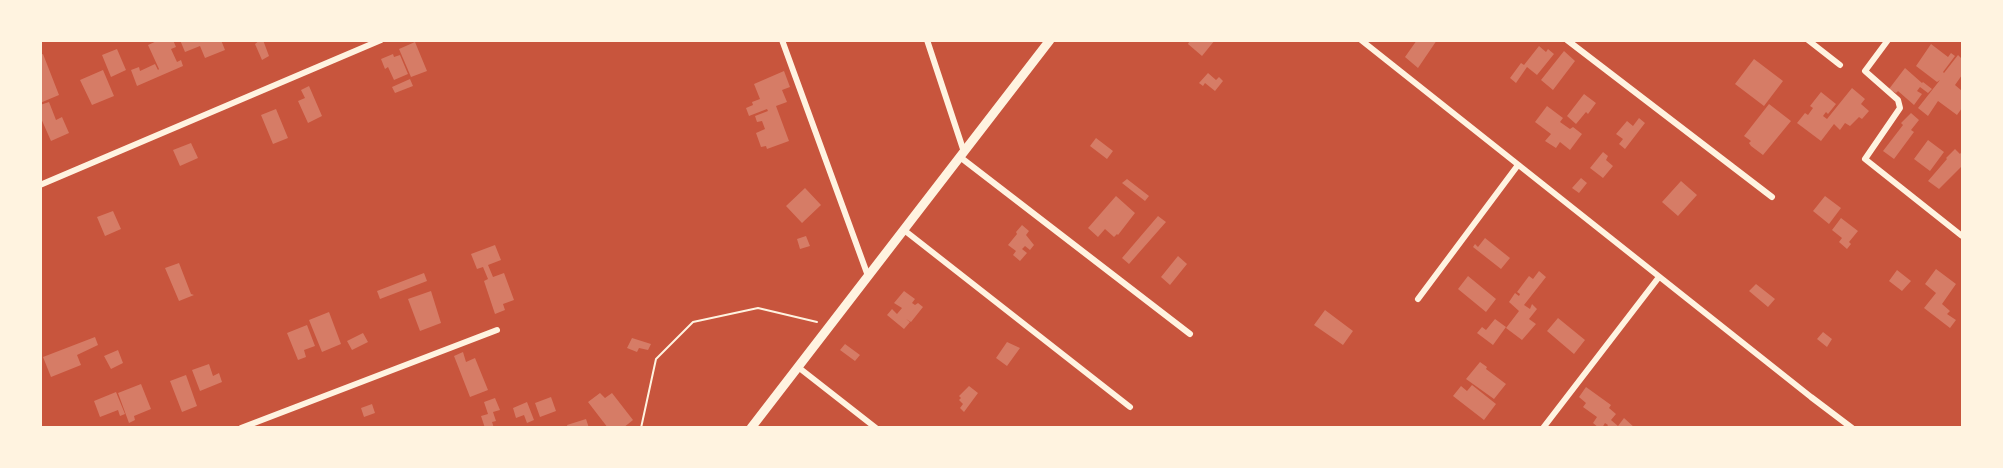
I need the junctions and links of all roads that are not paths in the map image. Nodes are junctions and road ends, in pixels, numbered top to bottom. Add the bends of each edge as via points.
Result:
1 (381, 40) edge
2 (782, 40) edge
3 (927, 40) edge
4 (1050, 40) edge
5 (1361, 40) edge
6 (1567, 40) edge
7 (1808, 40) edge
8 (1888, 40) edge
9 (1840, 65) dead end
10 (962, 154) junction
11 (1518, 165) junction
12 (40, 185) edge
13 (1772, 197) dead end
14 (904, 230) junction
15 (1962, 236) edge
16 (868, 276) junction
17 (1659, 277) junction
18 (1418, 299) dead end
19 (497, 330) dead end
20 (1190, 334) dead end
21 (798, 367) junction
22 (1130, 407) dead end
23 (241, 428) edge
24 (751, 428) edge
25 (876, 428) edge
26 (1543, 428) edge
27 (1852, 428) edge

1 - 12 street
2 - 16 street
3 - 10 street
4 - 10 street
5 - 11 street
6 - 13 street
7 - 9 street
8 - 15 street via 1865,71 1898,100 1900,108 1865,159
10 - 14 street
10 - 20 street
11 - 17 street
11 - 18 street
14 - 16 street
14 - 22 street
16 - 21 street
17 - 26 street
17 - 27 street
19 - 23 street
21 - 24 street
21 - 25 street

